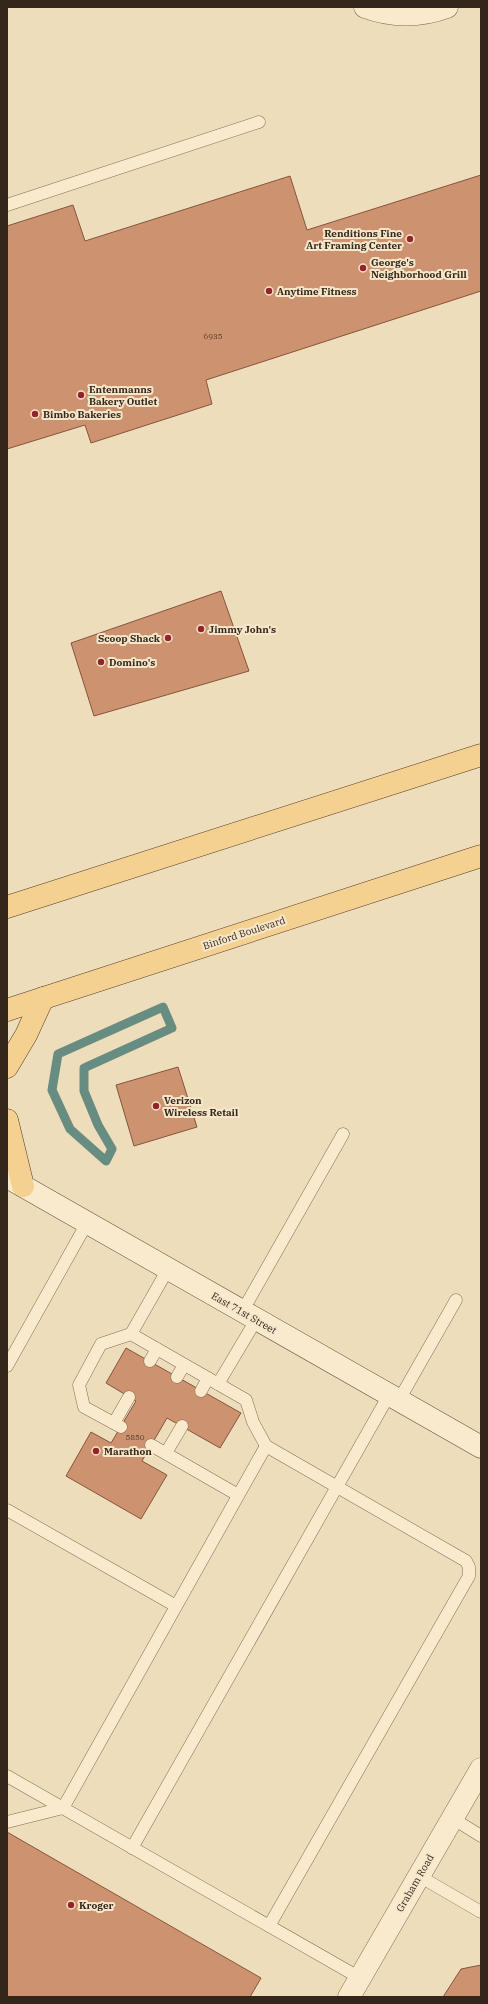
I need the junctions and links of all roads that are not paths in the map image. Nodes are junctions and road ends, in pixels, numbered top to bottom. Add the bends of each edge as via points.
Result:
1 (365, 7) edge
2 (448, 7) edge
3 (259, 122) dead end
4 (7, 205) edge
5 (481, 755) edge
6 (481, 856) edge
7 (7, 907) edge
8 (43, 998) junction
9 (7, 1010) edge
10 (7, 1067) edge
11 (7, 1120) edge
12 (343, 1134) dead end
13 (15, 1182) edge
14 (87, 1223) junction
15 (168, 1270) junction
16 (456, 1300) dead end
17 (249, 1316) junction
18 (131, 1334) junction
19 (157, 1348) junction
20 (150, 1361) dead end
21 (184, 1365) junction
22 (7, 1366) edge
23 (178, 1377) dead end
24 (214, 1381) junction
25 (201, 1391) dead end
26 (129, 1397) dead end
27 (394, 1398) junction
28 (182, 1426) dead end
29 (151, 1445) dead end
30 (266, 1446) junction
31 (481, 1447) edge
32 (166, 1453) junction
33 (337, 1486) junction
34 (238, 1495) junction
35 (7, 1510) edge
36 (176, 1606) junction
37 (481, 1769) edge
38 (7, 1776) edge
39 (63, 1808) junction
40 (452, 1818) junction
41 (7, 1822) edge
42 (481, 1836) edge
43 (132, 1848) junction
44 (419, 1876) junction
45 (481, 1912) edge
46 (269, 1926) junction
47 (360, 1978) junction
48 (349, 1997) edge

1 - 2 main road via 410,15
3 - 4 lane
5 - 7 main road
6 - 8 main road, Binford Boulevard
8 - 9 main road, Binford Boulevard
8 - 10 main road via 26,1035
11 - 13 main road
12 - 17 lane
13 - 14 main road, East 71st Street
14 - 15 main road, East 71st Street
14 - 22 lane
15 - 17 main road, East 71st Street
15 - 18 lane
16 - 27 lane
17 - 24 lane
17 - 27 main road, East 71st Street
18 - 19 lane
18 - 26 lane via 101,1344 80,1385 84,1407 118,1425
19 - 20 lane
19 - 21 lane
21 - 23 lane
21 - 24 lane
24 - 25 lane
24 - 30 lane via 246,1400 253,1422
27 - 31 main road, East 71st Street
27 - 33 lane
28 - 32 lane
29 - 32 lane
30 - 33 lane
30 - 34 lane
32 - 34 lane
33 - 43 lane
33 - 46 lane via 466,1561 469,1576
34 - 36 lane
35 - 36 lane
36 - 39 lane
37 - 40 main road, Graham Road
38 - 39 lane
39 - 41 lane
39 - 43 lane
40 - 42 lane
40 - 44 main road, Graham Road
43 - 46 lane
44 - 45 lane
44 - 47 main road, Graham Road
46 - 47 lane
47 - 48 main road, Graham Road

